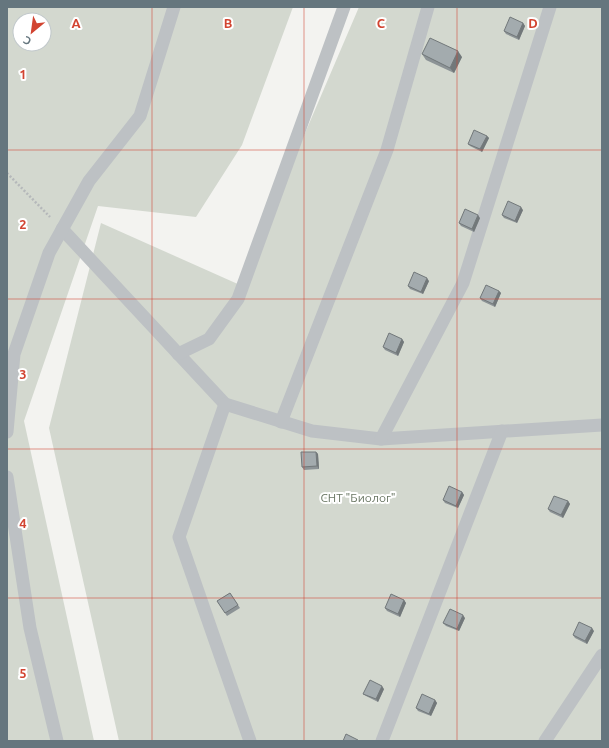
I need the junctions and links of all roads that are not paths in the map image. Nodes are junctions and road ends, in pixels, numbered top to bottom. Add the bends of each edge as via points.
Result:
1 (174, 7) edge
2 (344, 7) edge
3 (428, 7) edge
4 (550, 7) edge
5 (62, 229) junction
6 (178, 354) junction
7 (225, 404) junction
8 (281, 422) junction
9 (602, 425) edge
10 (502, 431) junction
11 (7, 432) edge
12 (381, 439) junction
13 (7, 477) edge
14 (602, 655) edge
15 (57, 741) edge
16 (250, 741) edge
17 (382, 741) edge
18 (545, 741) edge

1 - 5 lane via 140,116 89,180
2 - 6 lane via 238,299 209,339
3 - 8 lane via 387,150
4 - 12 lane via 463,283
5 - 6 lane
5 - 11 lane via 48,253 14,354
6 - 7 lane
7 - 8 lane
7 - 16 lane via 179,537
8 - 12 lane via 312,431
9 - 10 lane
10 - 12 lane
10 - 17 lane
13 - 15 lane via 30,628
14 - 18 lane

